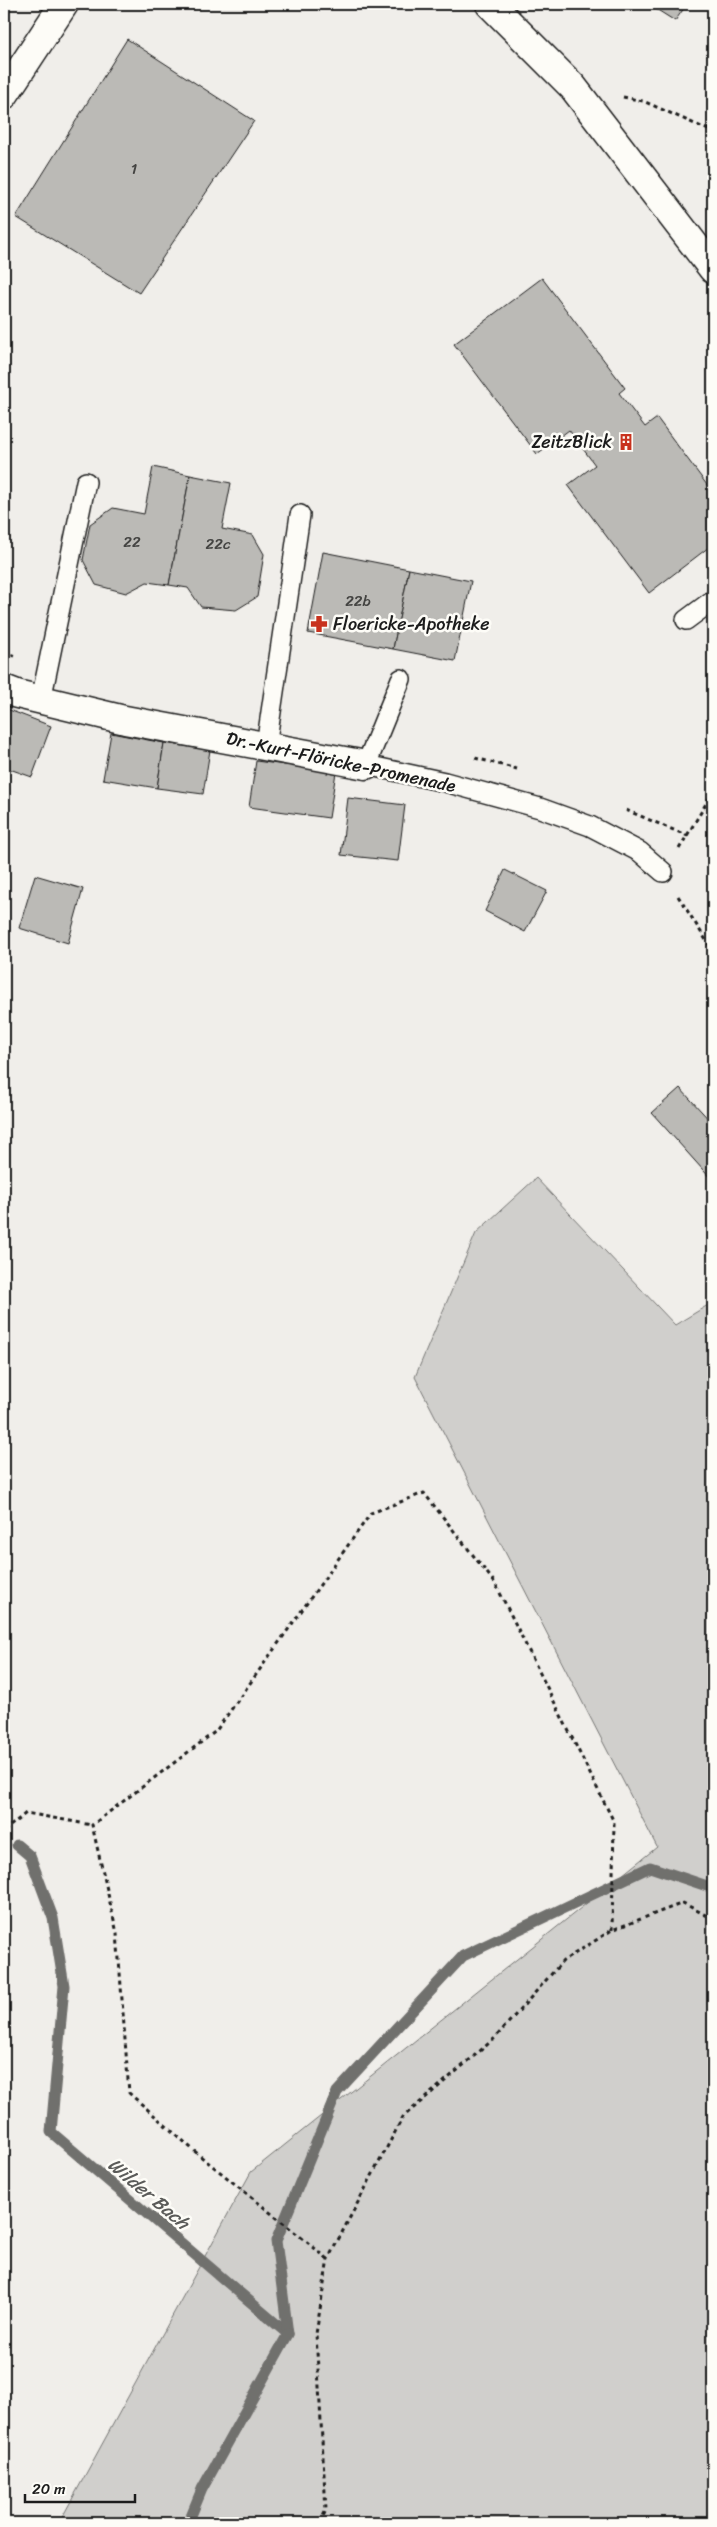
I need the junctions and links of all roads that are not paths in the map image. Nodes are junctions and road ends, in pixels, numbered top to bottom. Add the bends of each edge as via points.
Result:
1 (64, 4) edge
2 (490, 4) edge
3 (4, 96) edge
4 (713, 269) edge
5 (86, 482) dead end
6 (300, 514) dead end
7 (713, 600) edge
8 (686, 620) dead end
9 (401, 679) dead end
10 (4, 689) edge
11 (41, 700) junction
12 (266, 746) junction
13 (366, 765) junction
14 (663, 872) dead end

1 - 3 street
2 - 4 street via 574,87
5 - 11 lane
6 - 12 lane
7 - 8 lane
9 - 13 lane
10 - 11 street, Dr.-Kurt-Flöricke-Promenade
11 - 12 street, Dr.-Kurt-Flöricke-Promenade via 125,720
12 - 13 street, Dr.-Kurt-Flöricke-Promenade
13 - 14 lane, Dr.-Kurt-Flöricke-Promenade via 445,782 574,820 640,852

